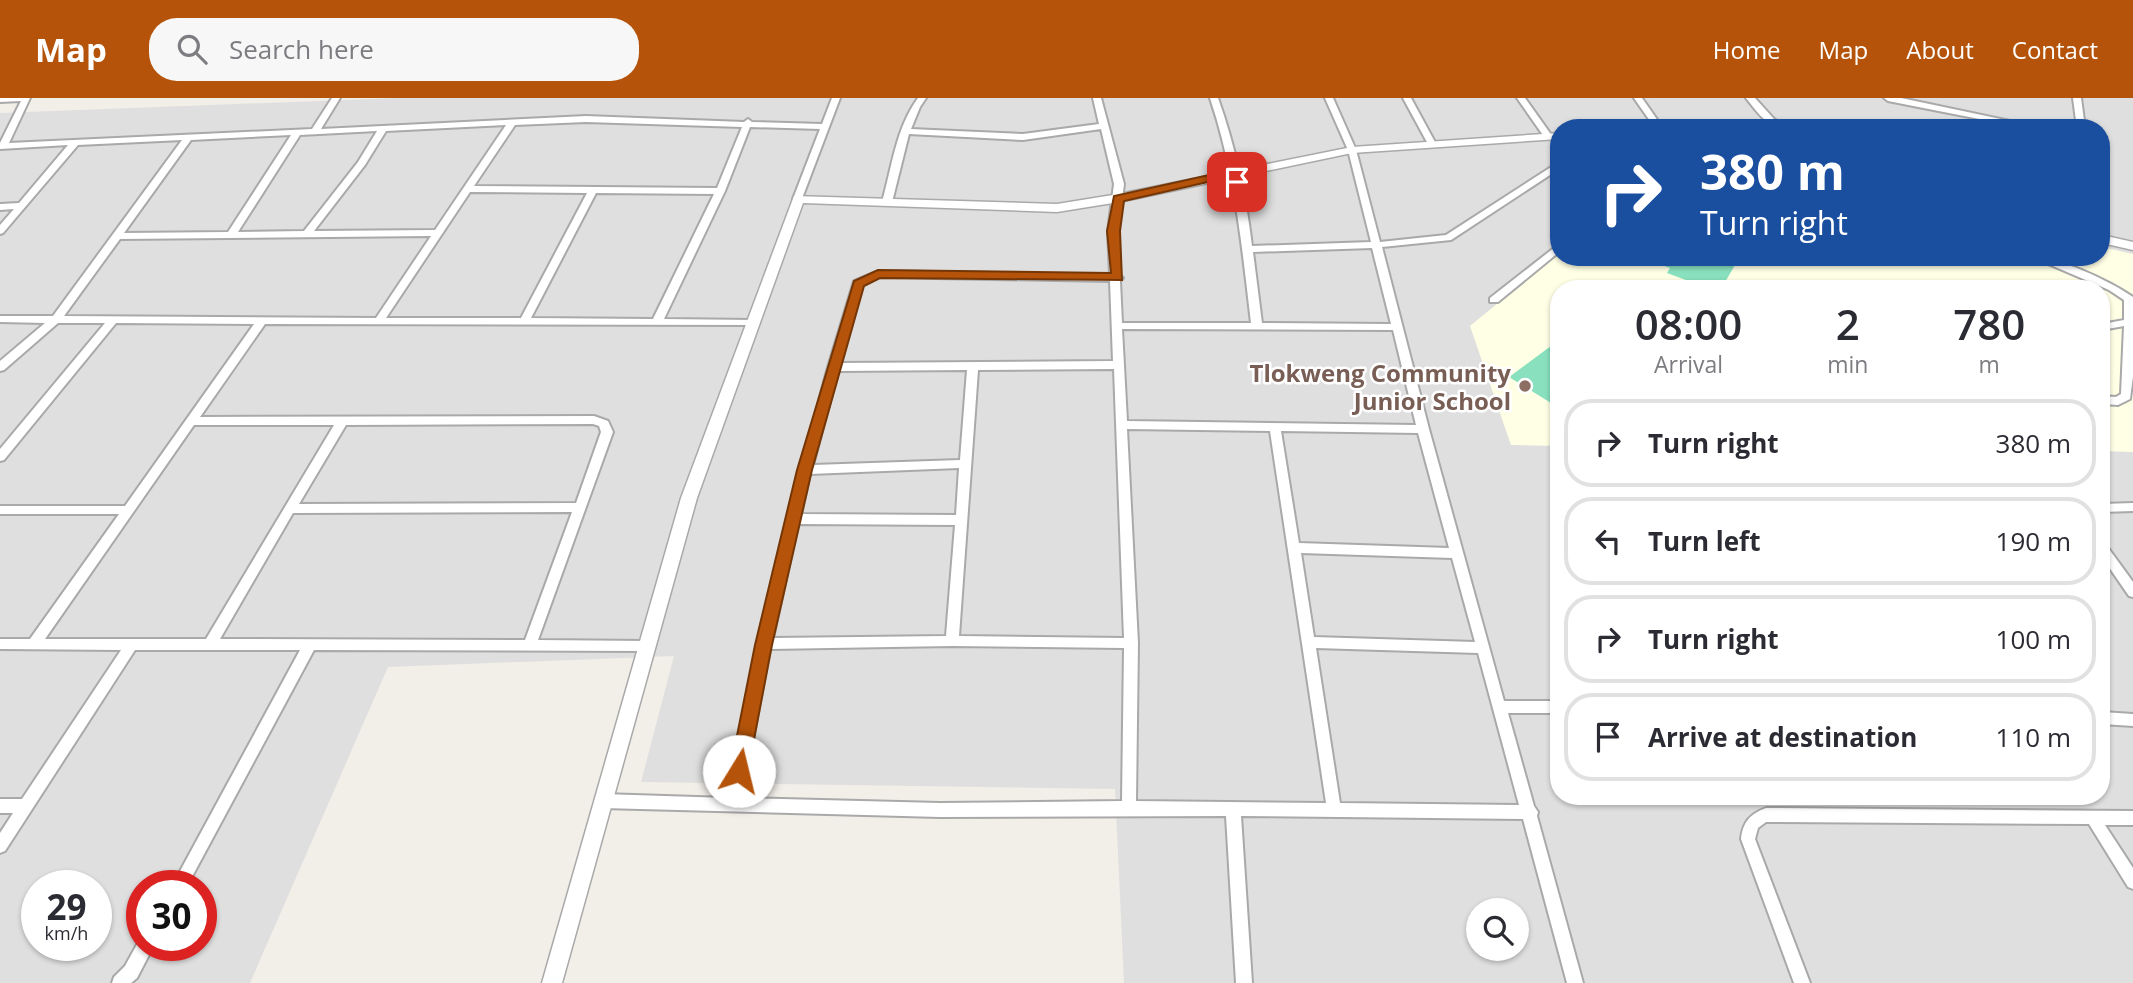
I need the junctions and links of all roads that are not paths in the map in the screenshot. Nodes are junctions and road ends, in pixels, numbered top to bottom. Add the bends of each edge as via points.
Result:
1 (25, 98) edge
2 (336, 98) edge
3 (836, 98) edge
4 (922, 98) edge
5 (1097, 98) edge
6 (1214, 98) edge
7 (1329, 98) edge
8 (1407, 98) edge
9 (1521, 98) edge
10 (1638, 98) edge
11 (1750, 98) edge
12 (1888, 98) edge
13 (2077, 98) edge
14 (0, 99) edge
15 (1653, 119) edge
16 (1769, 119) edge
17 (1986, 119) edge
18 (2080, 119) edge
19 (748, 122) junction
20 (512, 123) junction
21 (1105, 126) junction
22 (825, 127) junction
23 (383, 128) junction
24 (298, 131) junction
25 (315, 131) junction
26 (907, 131) junction
27 (1550, 131) edge
28 (1550, 136) edge
29 (189, 137) junction
30 (76, 142) junction
31 (1432, 144) junction
32 (2, 146) edge
33 (1352, 150) junction
34 (1550, 171) edge
35 (1236, 172) junction
36 (467, 189) junction
37 (593, 190) junction
38 (720, 191) junction
39 (1119, 198) junction
40 (798, 199) junction
41 (887, 202) junction
42 (21, 206) junction
43 (0, 207) edge
44 (0, 231) edge
45 (309, 233) junction
46 (437, 233) junction
47 (231, 235) junction
48 (117, 236) junction
49 (2110, 241) edge
50 (1376, 245) junction
51 (2133, 246) edge
52 (1247, 249) junction
53 (1550, 254) edge
54 (2058, 266) edge
55 (1118, 278) junction
56 (2092, 280) edge
57 (2110, 288) edge
58 (1494, 300) dead end
59 (0, 319) edge
60 (56, 319) junction
61 (263, 319) junction
62 (380, 319) junction
63 (113, 320) junction
64 (526, 320) junction
65 (658, 320) junction
66 (2129, 321) junction
67 (754, 323) junction
68 (2110, 325) edge
69 (1120, 326) junction
70 (1256, 326) junction
71 (1398, 327) junction
72 (1118, 365) junction
73 (0, 367) edge
74 (833, 367) junction
75 (972, 367) junction
76 (2110, 400) edge
77 (191, 421) junction
78 (342, 421) junction
79 (1123, 425) junction
80 (1275, 427) junction
81 (1423, 429) junction
82 (0, 457) edge
83 (964, 464) junction
84 (805, 470) junction
85 (579, 507) junction
86 (2133, 507) edge
87 (2110, 508) edge
88 (290, 509) junction
89 (0, 510) edge
90 (129, 510) junction
91 (793, 519) junction
92 (961, 520) junction
93 (1295, 548) junction
94 (1457, 553) junction
95 (2110, 559) edge
96 (2133, 592) edge
97 (953, 640) junction
98 (1311, 642) junction
99 (1131, 643) junction
100 (0, 644) edge
101 (34, 645) junction
102 (131, 645) junction
103 (310, 645) junction
104 (530, 645) junction
105 (764, 645) junction
106 (209, 646) junction
107 (648, 646) junction
108 (1483, 648) junction
109 (1501, 707) junction
110 (1550, 707) edge
111 (2110, 719) edge
112 (2133, 720) edge
113 (602, 801) junction
114 (734, 802) junction
115 (0, 806) edge
116 (26, 806) junction
117 (1129, 808) junction
118 (1233, 809) junction
119 (1334, 809) junction
120 (1531, 812) junction
121 (2093, 818) junction
122 (2133, 818) edge
123 (0, 846) edge
124 (188, 870) edge
125 (2133, 882) edge
126 (137, 961) edge
127 (120, 983) edge
128 (552, 983) edge
129 (1244, 983) edge
130 (1575, 983) edge
131 (1802, 983) edge

1 - 14 street
1 - 32 street
2 - 25 street
3 - 22 street
4 - 26 street
5 - 21 street
6 - 35 street
7 - 33 street
8 - 31 street
9 - 27 street
10 - 15 street
11 - 16 street
12 - 17 street
13 - 18 street
19 - 20 street via 624,119
19 - 22 street
19 - 38 street
20 - 23 street
20 - 36 street
21 - 26 street via 1023,137
21 - 39 street via 1117,168
22 - 40 street
23 - 25 street
23 - 45 street
24 - 25 street
24 - 29 street
24 - 47 street
26 - 41 street
28 - 31 street
29 - 30 street
29 - 48 street
30 - 32 street
30 - 42 street
31 - 33 street
33 - 35 street
33 - 50 street
34 - 50 street via 1459,234
35 - 39 street
35 - 52 street
36 - 37 street
36 - 46 street
37 - 38 street
37 - 64 street
38 - 65 street
39 - 41 street via 1057,208
39 - 55 street via 1113,231
40 - 41 street
40 - 67 street
42 - 43 street
42 - 44 street
45 - 46 street
45 - 47 street
46 - 62 street
47 - 48 street
48 - 60 street
49 - 51 street
50 - 52 street
50 - 71 street
52 - 70 street
53 - 58 street
54 - 56 street
55 - 69 street
55 - 74 street via 872,276 858,284
57 - 66 street via 2130,303
59 - 60 street
60 - 63 street
60 - 73 street
61 - 62 street
61 - 63 street
61 - 77 street
62 - 64 street
63 - 82 street
64 - 65 street
65 - 67 street
66 - 68 street
66 - 76 street via 2126,396
67 - 107 street via 689,498
69 - 70 street
69 - 72 street
70 - 71 street
71 - 81 street
72 - 75 street
72 - 79 street
74 - 75 street
74 - 84 street
75 - 83 street
77 - 78 street
77 - 90 street
78 - 85 street via 599,421 607,432
78 - 88 street
79 - 80 street
79 - 99 street
80 - 81 street
80 - 93 street
81 - 94 street
83 - 84 street
83 - 92 street
84 - 91 street
85 - 88 street
85 - 104 street
86 - 87 street
88 - 106 street
89 - 90 street
90 - 101 street
91 - 92 street
91 - 105 street
92 - 97 street
93 - 94 street
93 - 98 street
94 - 108 street
95 - 96 street
97 - 99 street
97 - 105 street
98 - 108 street
98 - 119 street
99 - 117 street
100 - 101 street
101 - 102 street
102 - 106 street
102 - 116 street
103 - 104 street
103 - 106 street
103 - 124 street
104 - 107 street
105 - 114 street
107 - 113 street
108 - 109 street
109 - 110 street
109 - 120 street
111 - 112 street
113 - 114 street
113 - 128 street
114 - 117 street via 940,810
115 - 116 street
116 - 123 street
117 - 118 street
118 - 119 street
118 - 129 street
119 - 120 street
120 - 130 street
121 - 122 street
121 - 125 street
121 - 131 street via 1757,817 1748,839
126 - 127 street

